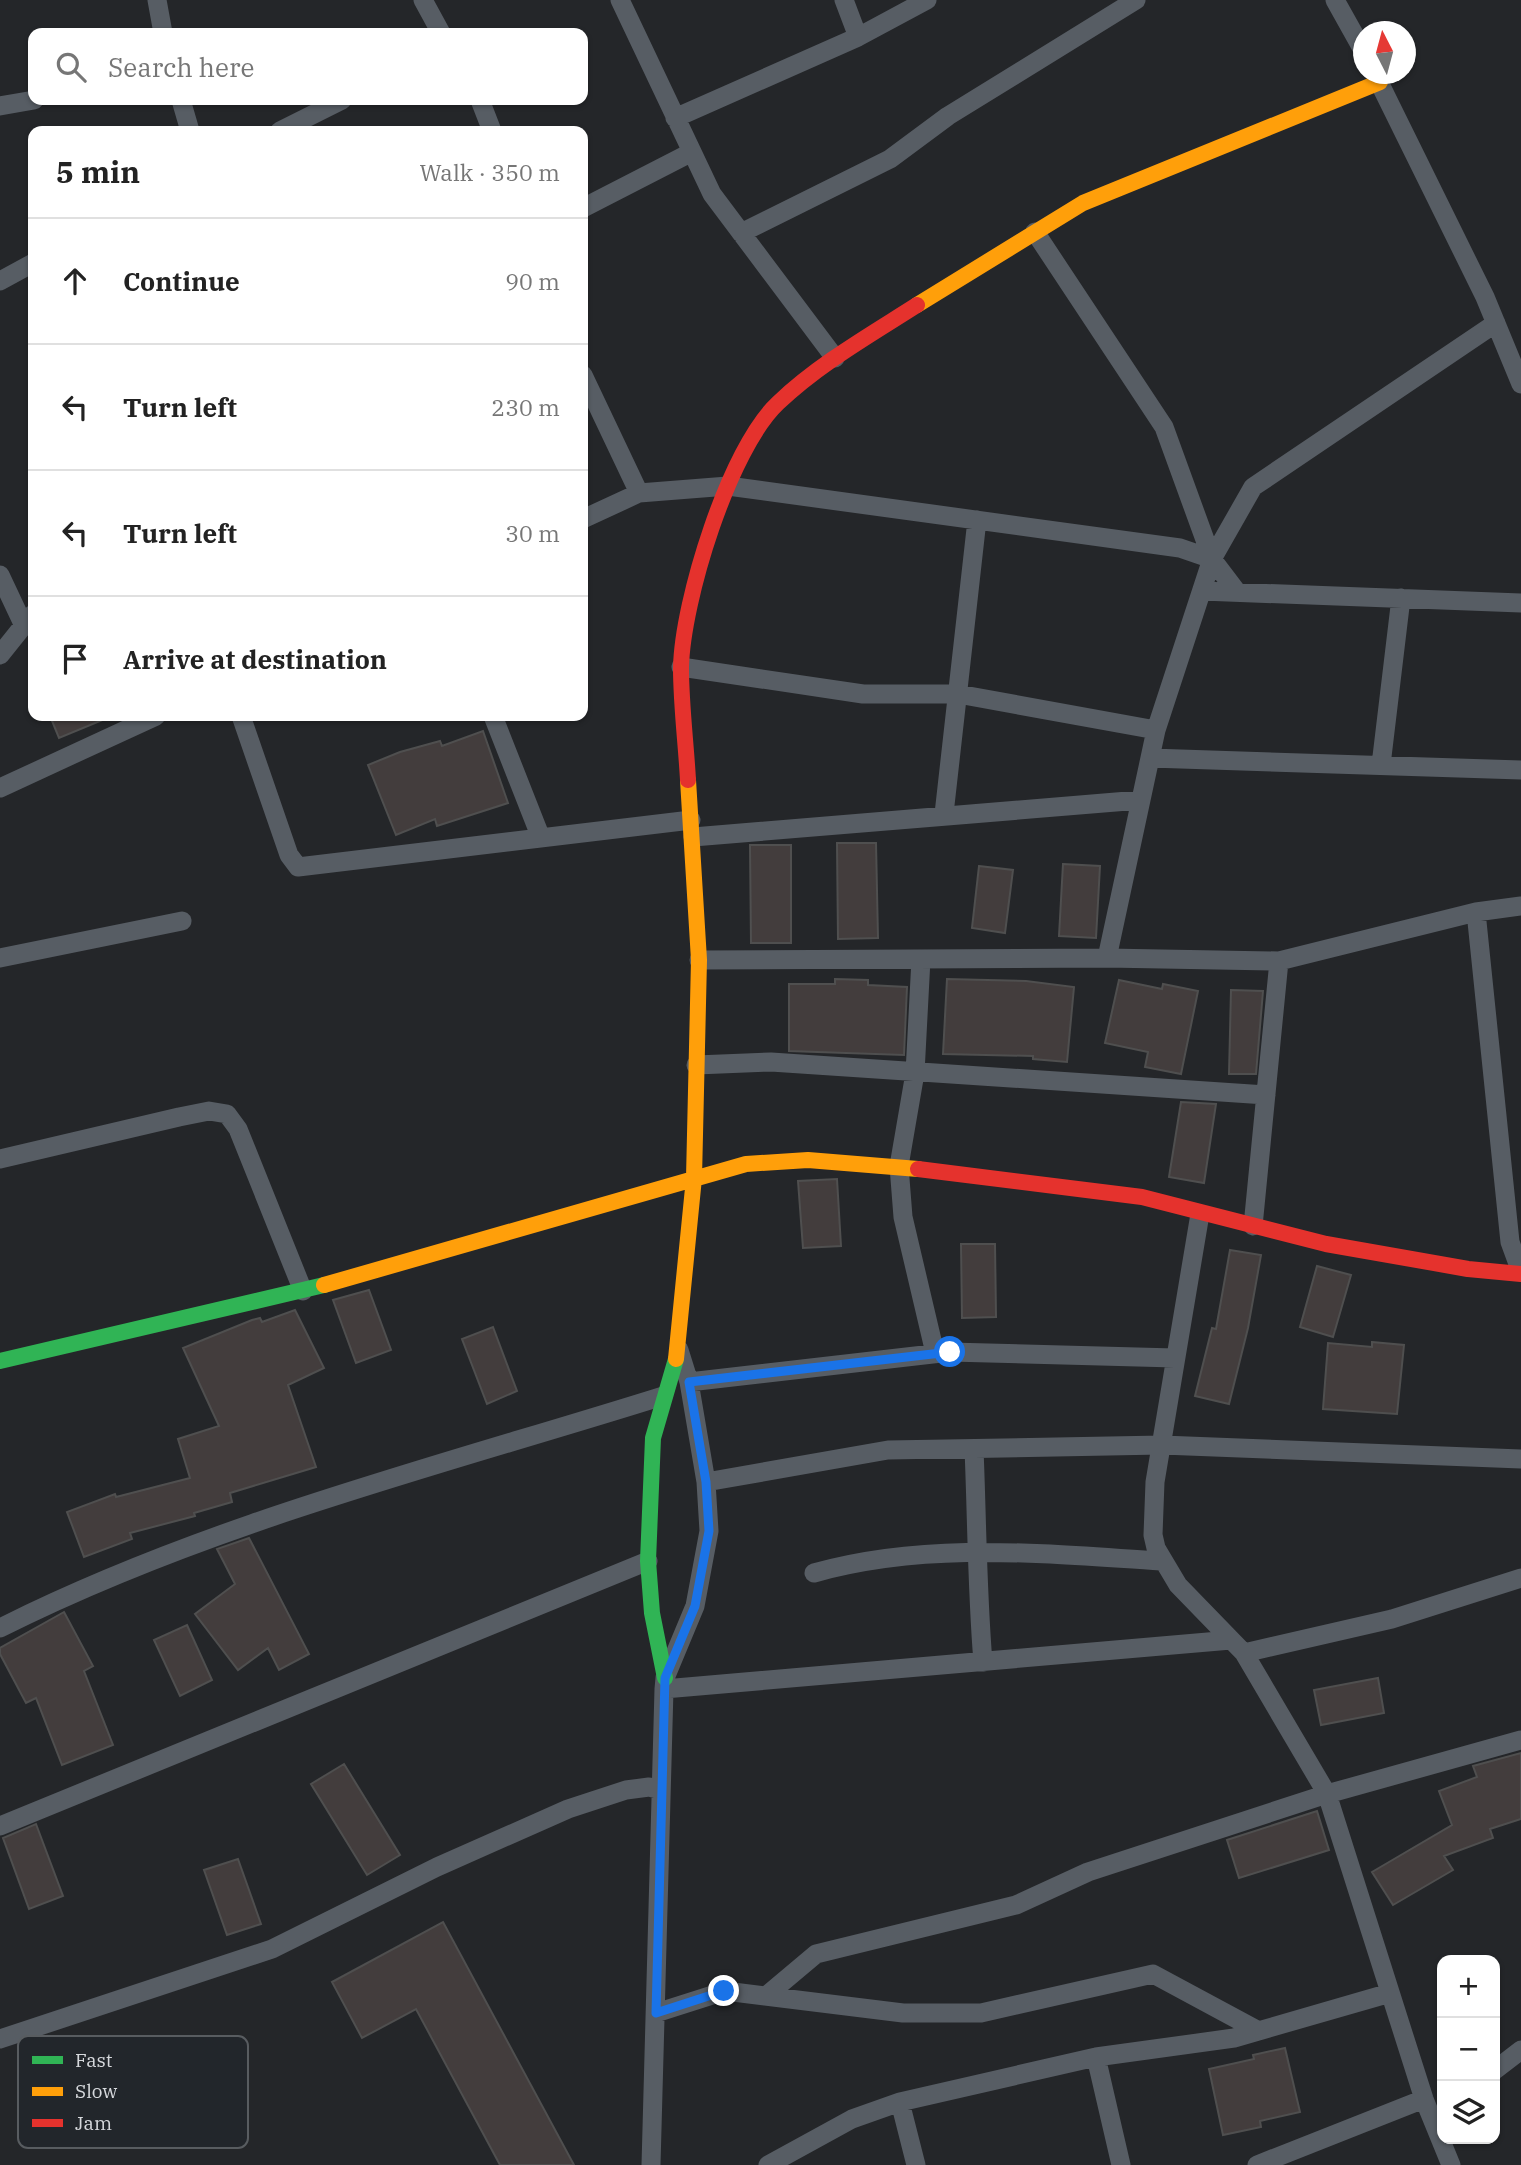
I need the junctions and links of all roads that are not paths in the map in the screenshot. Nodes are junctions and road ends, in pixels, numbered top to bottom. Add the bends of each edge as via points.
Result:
1 (157, 0) edge
2 (422, 0) edge
3 (620, 0) edge
4 (844, 0) edge
5 (927, 0) edge
6 (1136, 0) edge
7 (1335, 0) edge
8 (162, 28) edge
9 (438, 28) edge
10 (1353, 33) edge
11 (858, 37) junction
12 (1364, 84) edge
13 (1381, 84) edge
14 (28, 101) edge
15 (182, 105) edge
16 (332, 105) edge
17 (482, 105) edge
18 (0, 106) edge
19 (675, 118) junction
20 (189, 126) edge
21 (290, 126) edge
22 (490, 126) edge
23 (692, 152) junction
24 (588, 205) edge
25 (1035, 232) junction
26 (741, 233) junction
27 (28, 265) edge
28 (0, 281) edge
29 (1496, 323) junction
30 (835, 358) junction
31 (1521, 384) edge
32 (588, 386) edge
33 (728, 486) junction
34 (639, 494) junction
35 (588, 517) edge
36 (977, 520) junction
37 (1212, 559) junction
38 (0, 575) edge
39 (1202, 591) junction
40 (1237, 592) junction
41 (1401, 598) junction
42 (1521, 603) edge
43 (28, 618) edge
44 (28, 621) edge
45 (0, 655) edge
46 (681, 667) junction
47 (958, 694) junction
48 (145, 721) edge
49 (243, 721) edge
50 (495, 721) edge
51 (1156, 730) junction
52 (1150, 758) junction
53 (1381, 765) junction
54 (1521, 770) edge
55 (0, 789) edge
56 (1140, 800) junction
57 (944, 814) junction
58 (692, 829) junction
59 (541, 838) junction
60 (1521, 906) edge
61 (1476, 912) junction
62 (182, 920) dead end
63 (0, 958) edge
64 (1107, 958) junction
65 (921, 959) junction
66 (699, 960) junction
67 (1279, 961) junction
68 (696, 1065) junction
69 (915, 1073) junction
70 (1266, 1095) junction
71 (0, 1159) edge
72 (899, 1166) junction
73 (694, 1178) junction
74 (1200, 1214) junction
75 (1253, 1226) junction
76 (1521, 1273) edge
77 (303, 1291) junction
78 (679, 1350) junction
79 (935, 1353) junction
80 (1175, 1358) junction
81 (0, 1361) edge
82 (689, 1382) junction
83 (663, 1396) junction
84 (1162, 1446) junction
85 (974, 1448) junction
86 (1521, 1459) edge
87 (706, 1482) junction
88 (978, 1550) junction
89 (648, 1561) junction
90 (1161, 1561) junction
91 (814, 1573) dead end
92 (1521, 1577) edge
93 (0, 1629) edge
94 (1237, 1647) junction
95 (983, 1662) junction
96 (665, 1684) junction
97 (1521, 1740) edge
98 (661, 1790) junction
99 (1327, 1794) junction
100 (0, 1826) edge
101 (1390, 1993) junction
102 (766, 1996) junction
103 (656, 2013) junction
104 (1259, 2031) junction
105 (0, 2039) edge
106 (1521, 2050) edge
107 (1096, 2057) junction
108 (1500, 2066) edge
109 (900, 2102) junction
110 (1433, 2108) edge
111 (652, 2165) edge
112 (768, 2165) edge
113 (916, 2165) edge
114 (1121, 2165) edge
115 (1257, 2165) edge
116 (1451, 2165) edge

1 - 8 street
2 - 9 street
3 - 19 street
4 - 11 street
5 - 11 street
6 - 26 street via 948,116 890,159
7 - 10 street
11 - 19 street
12 - 25 street via 1083,203
13 - 29 street
14 - 18 street
15 - 20 street
16 - 21 street
17 - 22 street
19 - 23 street
23 - 24 street
23 - 26 street via 712,194
25 - 30 street
25 - 37 street via 1164,427
26 - 30 street
27 - 28 street
29 - 31 street
29 - 37 street via 1253,487
30 - 33 street via 777,404 752,436
32 - 34 street
33 - 34 street
33 - 36 street
33 - 46 street via 690,600
34 - 35 street
36 - 37 street via 1180,548
36 - 47 street
37 - 39 street
37 - 40 street
38 - 43 street
39 - 40 street
39 - 51 street
40 - 41 street
41 - 42 street
41 - 53 street
44 - 45 street
46 - 47 street via 863,694
46 - 58 street
47 - 51 street
47 - 57 street
48 - 55 street
49 - 59 street via 289,855 298,867
50 - 59 street
51 - 52 street
52 - 53 street
52 - 56 street
53 - 54 street
56 - 57 street
56 - 64 street
57 - 58 street
58 - 59 street
58 - 66 street
60 - 61 street
61 - 67 street
61 - 76 street via 1510,1242
62 - 63 street
64 - 65 street
64 - 67 street
65 - 66 street
65 - 69 street
66 - 68 street
67 - 70 street
68 - 69 street via 771,1062
68 - 73 street
69 - 70 street
69 - 72 street
70 - 75 street
71 - 77 street via 209,1111 227,1114 238,1129
72 - 73 street via 808,1160 746,1164
72 - 74 street via 1142,1197
72 - 79 street via 903,1217
73 - 77 street
73 - 78 street
74 - 75 street
74 - 80 street
75 - 76 street via 1468,1269
77 - 81 street
78 - 82 street
78 - 83 street
79 - 80 street
79 - 82 street
80 - 84 street
82 - 87 street
83 - 89 street via 653,1438
83 - 93 street via 199,1541
84 - 85 street
84 - 86 street
84 - 90 street via 1153,1535
85 - 87 street via 888,1450
85 - 88 street
87 - 96 street via 709,1531 704,1564 695,1606
88 - 90 street
88 - 91 street via 862,1559
88 - 95 street
89 - 96 street
89 - 100 street
90 - 94 street
92 - 94 street via 1392,1619
94 - 95 street
94 - 99 street
95 - 96 street
96 - 98 street
97 - 99 street
98 - 103 street
98 - 105 street via 626,1790 568,1809 437,1867 272,1949
99 - 101 street
99 - 102 street via 1088,1872 1016,1905 816,1954
101 - 104 street
101 - 110 street
102 - 103 street via 724,1991
102 - 104 street via 903,2013 981,2013 1153,1973
103 - 111 street
104 - 107 street
106 - 108 street
107 - 109 street
107 - 114 street
109 - 112 street via 852,2119
109 - 113 street
110 - 115 street
110 - 116 street

